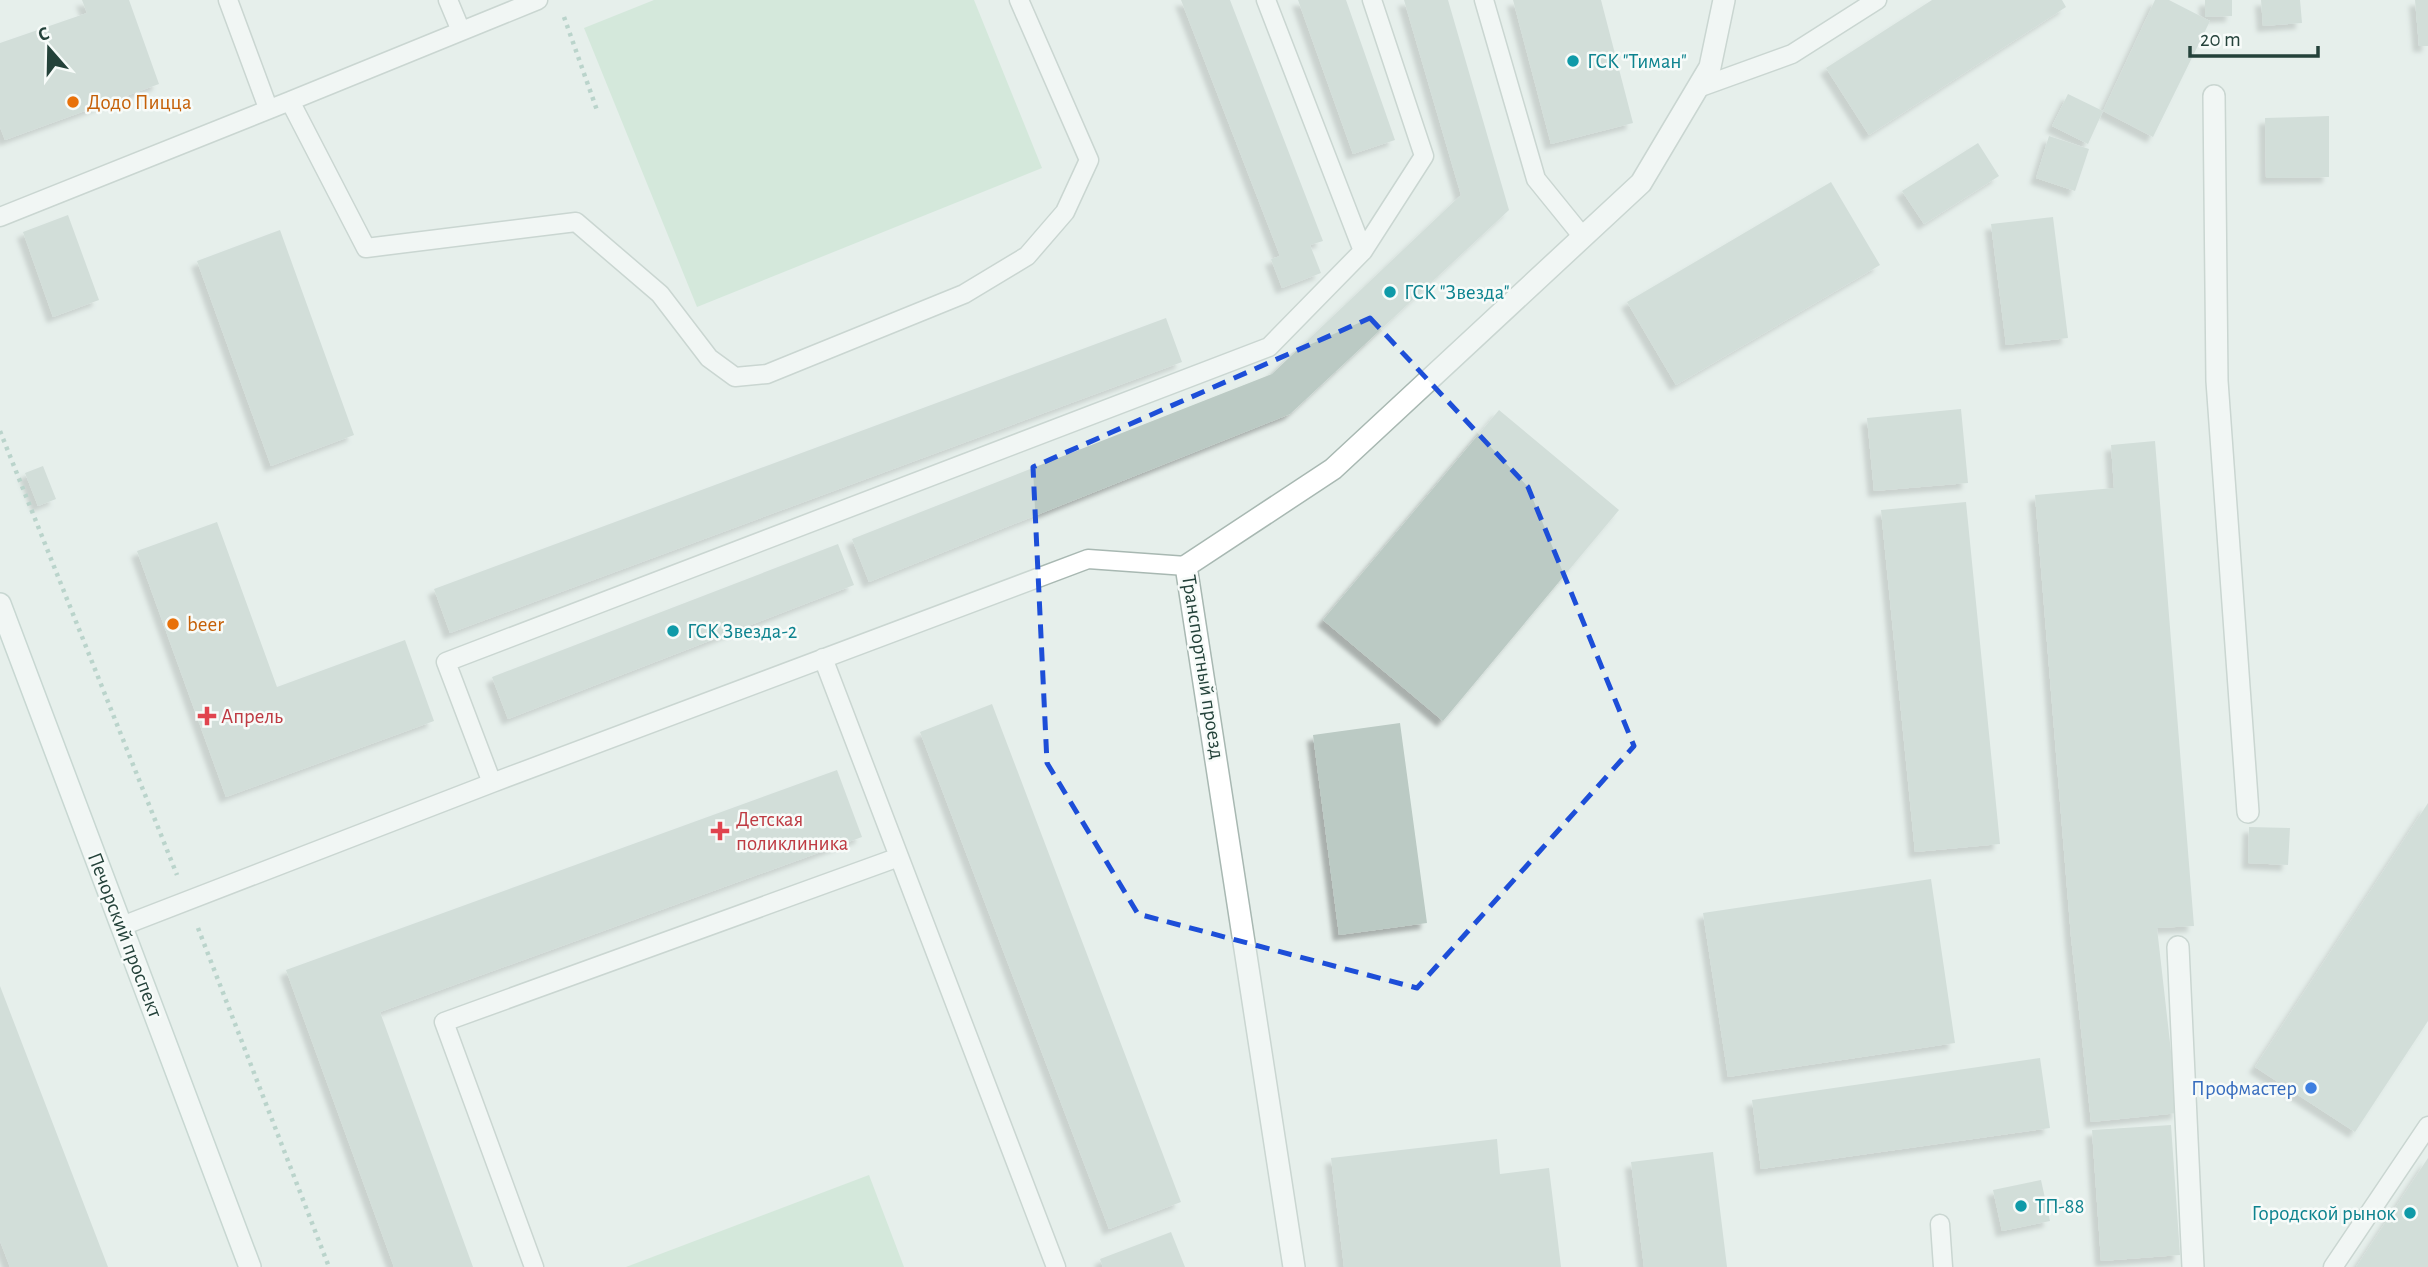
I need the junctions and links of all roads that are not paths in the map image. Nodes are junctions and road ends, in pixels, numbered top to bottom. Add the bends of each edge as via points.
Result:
1 (228, 0) edge
2 (448, 0) edge
3 (538, 0) edge
4 (1019, 0) edge
5 (1266, 0) edge
6 (1372, 0) edge
7 (1484, 0) edge
8 (1724, 0) edge
9 (1877, 0) edge
10 (461, 31) junction
11 (1698, 88) junction
12 (2214, 96) dead end
13 (290, 100) junction
14 (268, 108) junction
15 (0, 217) edge
16 (1583, 237) junction
17 (1363, 251) junction
18 (1186, 566) junction
19 (0, 604) edge
20 (823, 658) junction
21 (492, 783) junction
22 (2248, 812) dead end
23 (899, 857) junction
24 (122, 926) junction
25 (2178, 947) dead end
26 (2428, 1126) edge
27 (1940, 1224) dead end
28 (250, 1267) edge
29 (534, 1267) edge
30 (1056, 1267) edge
31 (1294, 1267) edge
32 (1943, 1267) edge
33 (2193, 1267) edge
34 (2333, 1267) edge

1 - 14 lane
2 - 10 lane
3 - 10 lane
4 - 13 lane via 1089,160 1065,212 1027,256 964,294 767,374 736,377 709,358 660,294 576,222 366,248
5 - 17 lane
6 - 17 lane via 1424,156
7 - 16 lane via 1536,179
8 - 11 street, Транспортный проезд via 1710,67
9 - 11 lane via 1792,54
10 - 13 lane
11 - 16 street, Транспортный проезд via 1641,184
12 - 22 street via 2217,381
13 - 14 lane
14 - 15 lane
16 - 18 street, Транспортный проезд via 1333,469
17 - 21 lane via 1269,347 446,662
18 - 20 lane via 1088,559
18 - 31 street, Транспортный проезд
19 - 24 street, Печорский проспект
20 - 21 lane
20 - 23 lane
21 - 24 lane
23 - 29 lane via 444,1022
23 - 30 lane
24 - 28 street, Печорский проспект
25 - 33 street
26 - 34 lane
27 - 32 lane

